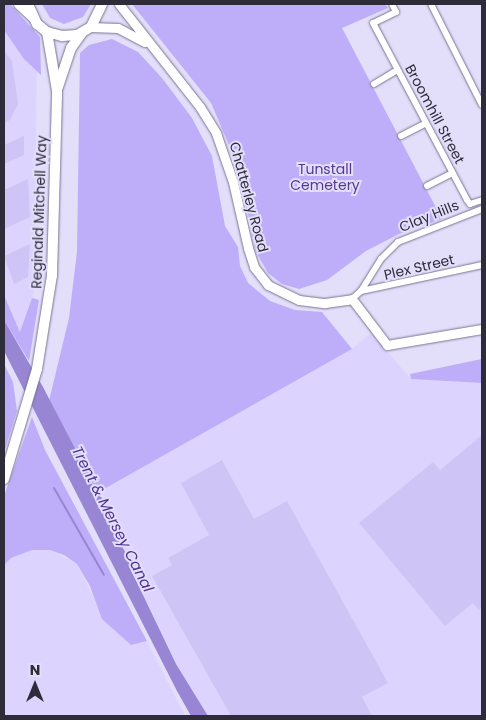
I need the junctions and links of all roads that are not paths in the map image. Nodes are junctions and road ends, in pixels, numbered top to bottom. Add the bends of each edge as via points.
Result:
1 (18, 4) edge
2 (28, 4) edge
3 (102, 4) edge
4 (119, 4) edge
5 (392, 4) edge
6 (430, 4) edge
7 (33, 19) junction
8 (86, 30) junction
9 (47, 32) junction
10 (151, 46) junction
11 (397, 70) junction
12 (374, 84) dead end
13 (57, 90) junction
14 (482, 105) edge
15 (426, 123) junction
16 (401, 136) dead end
17 (452, 173) junction
18 (427, 186) dead end
19 (482, 200) edge
20 (482, 209) edge
21 (482, 265) edge
22 (361, 291) junction
23 (352, 299) junction
24 (482, 329) edge
25 (4, 479) edge

1 - 7 street
2 - 7 main road
3 - 8 main road, Reginald Mitchell Way
4 - 10 street, Chatterley Road
5 - 11 street, Broomhill Street via 396,12 373,23
6 - 14 street
7 - 9 main road
8 - 9 main road via 62,36
8 - 10 street, Chatterley Road via 118,28
8 - 13 main road, Reginald Mitchell Way via 72,48
9 - 13 main road, Reginald Mitchell Way
10 - 23 street, Chatterley Road via 200,107 216,133 234,182 248,248 260,276 279,292 299,300 325,303
11 - 12 street
11 - 15 street, Broomhill Street
13 - 25 main road, Reginald Mitchell Way via 54,253 37,369
15 - 16 street
15 - 17 street, Broomhill Street
17 - 18 street
17 - 19 street, Broomhill Street via 470,204
20 - 22 street, Clay Hills via 398,242 380,258
21 - 22 street, Plex Street
22 - 23 street, Clay Hills
23 - 24 street via 387,346

